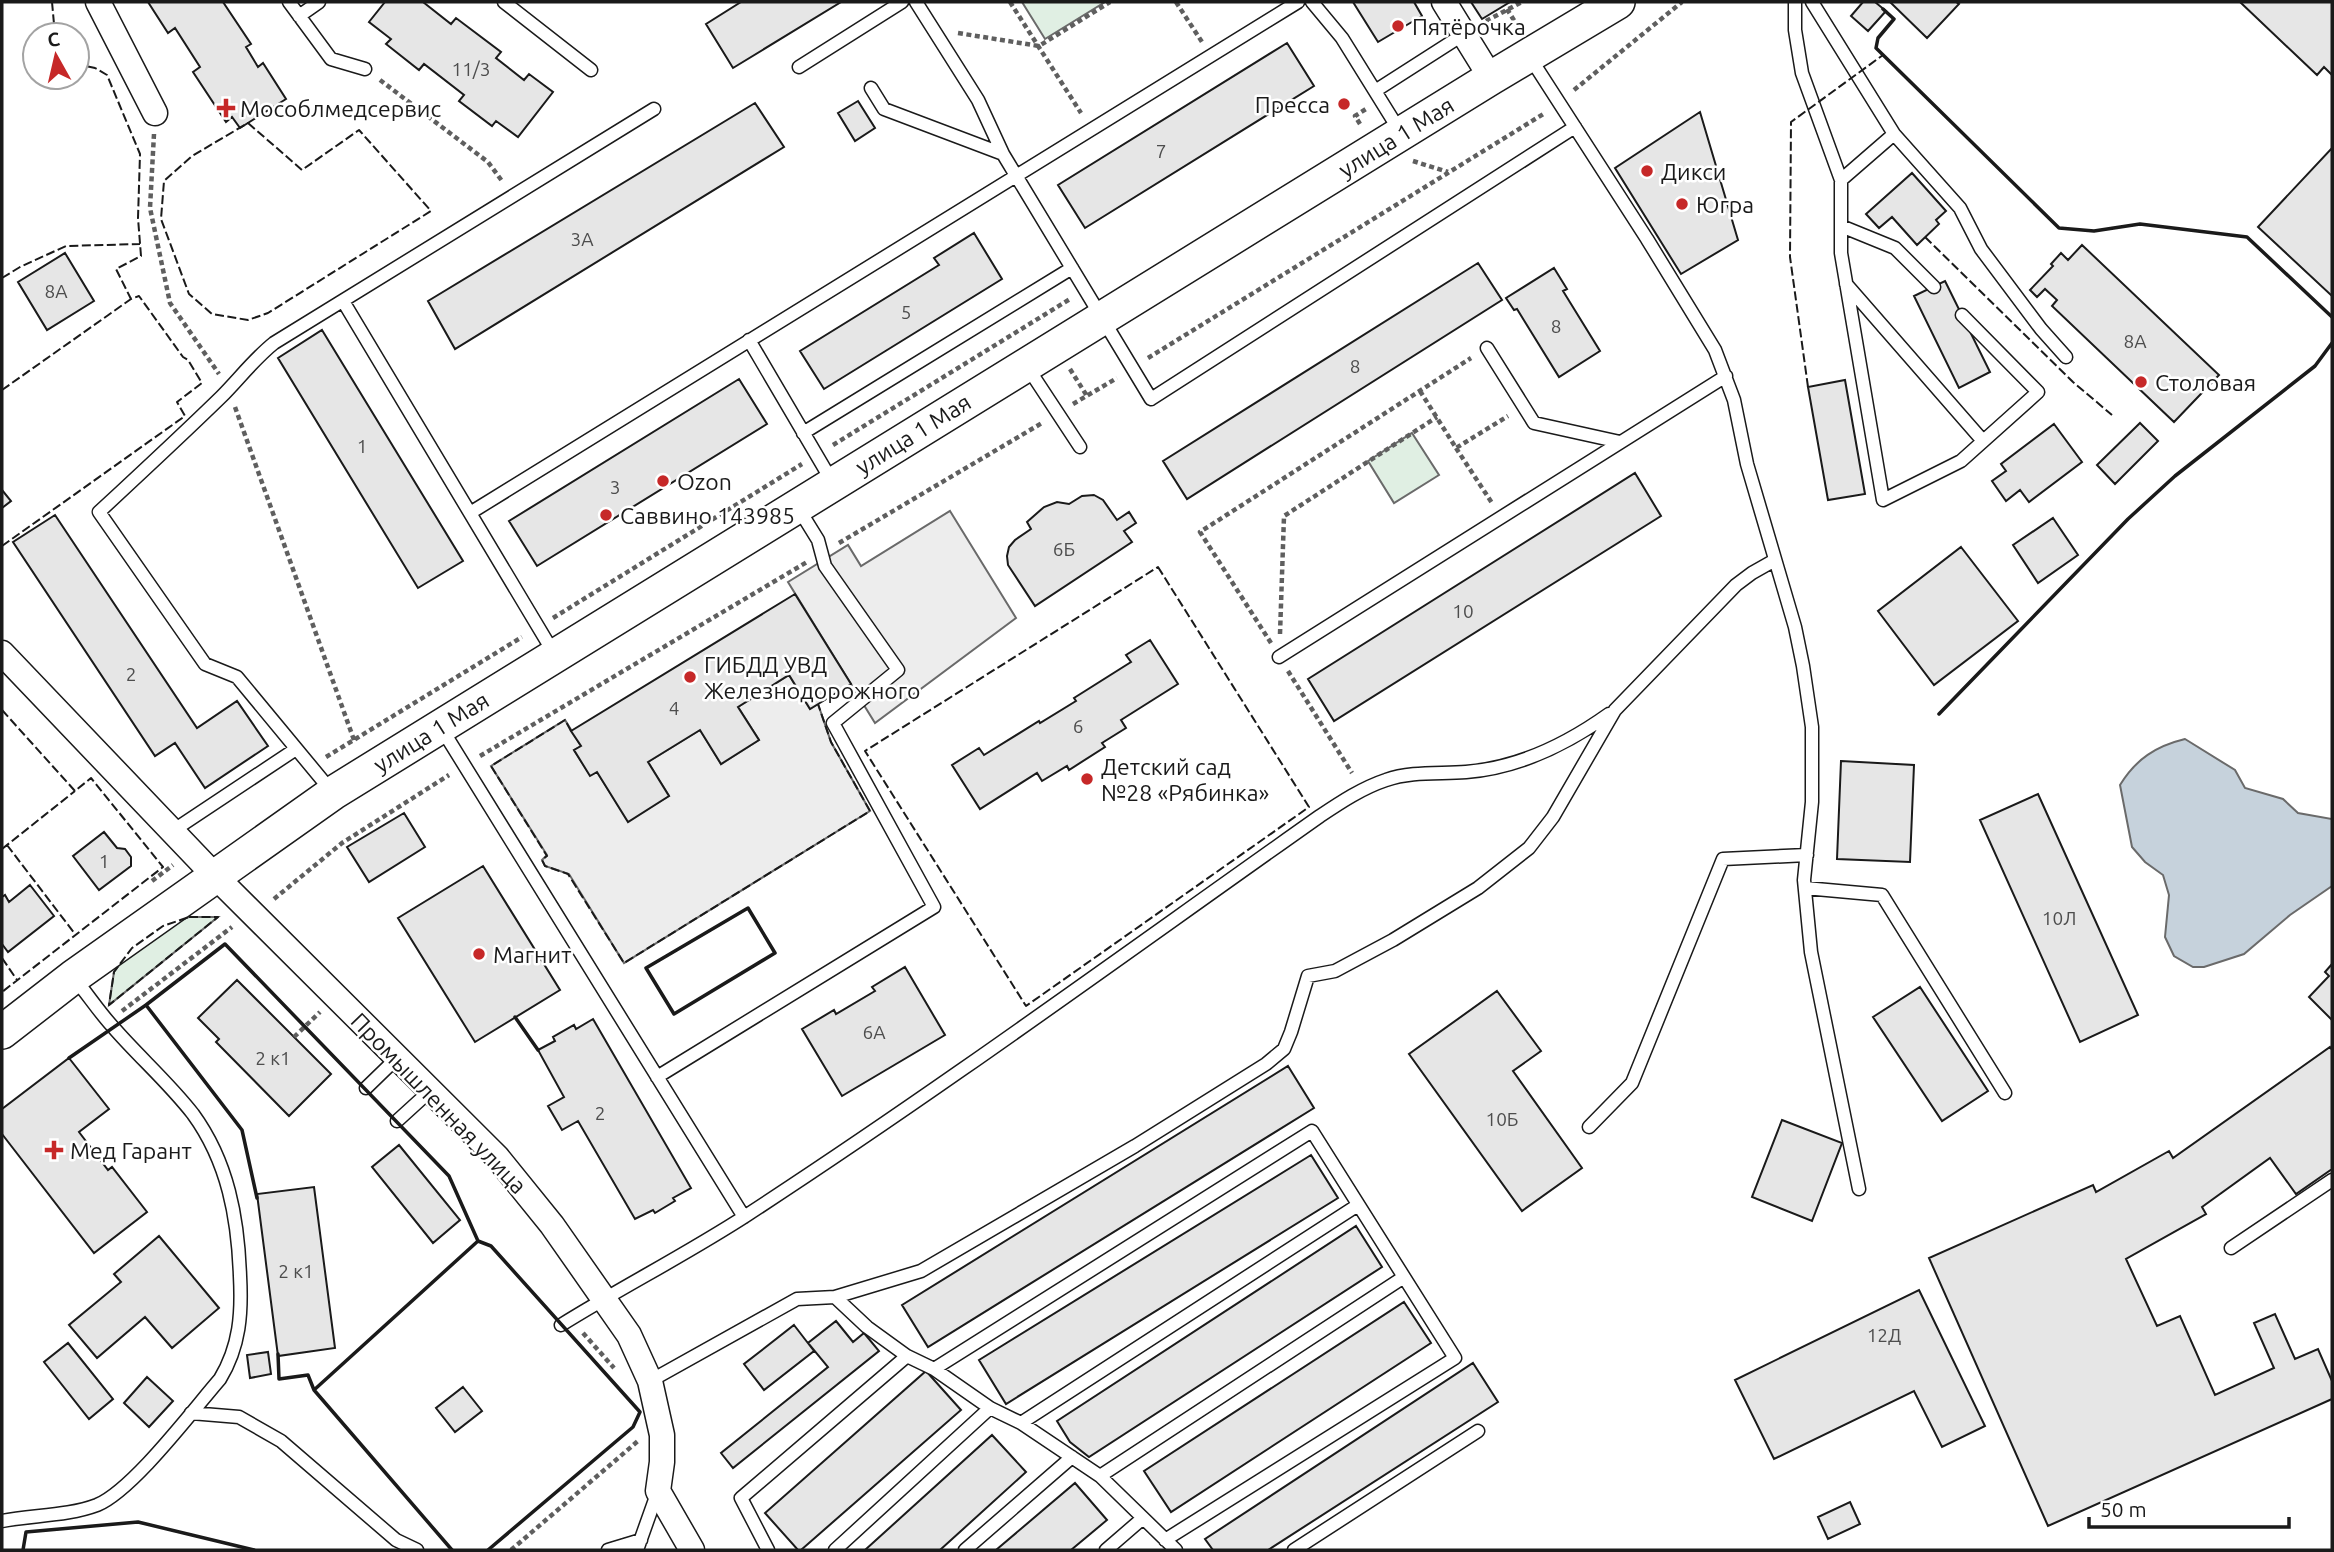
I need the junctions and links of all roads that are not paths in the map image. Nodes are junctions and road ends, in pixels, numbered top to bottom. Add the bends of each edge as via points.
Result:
1 (97, 2) edge
2 (289, 2) edge
3 (319, 2) edge
4 (504, 2) edge
5 (902, 2) edge
6 (916, 2) edge
7 (1298, 2) edge
8 (1312, 2) edge
9 (1444, 2) edge
10 (1618, 2) edge
11 (1795, 2) edge
12 (1812, 2) edge
13 (299, 16) junction
14 (1464, 34) junction
15 (1529, 56) junction
16 (799, 67) dead end
17 (365, 69) road end
18 (591, 70) dead end
19 (1491, 78) junction
20 (871, 88) dead end
21 (1375, 91) junction
22 (654, 109) dead end
23 (155, 113) road end
24 (1575, 127) junction
25 (1402, 133) junction
26 (1894, 134) junction
27 (1003, 154) junction
28 (1016, 176) junction
29 (1841, 180) junction
30 (1841, 226) junction
31 (1072, 268) junction
32 (1846, 284) junction
33 (1934, 287) dead end
34 (343, 301) junction
35 (1962, 315) dead end
36 (1102, 318) junction
37 (750, 340) junction
38 (1486, 348) road end
39 (2066, 357) dead end
40 (1026, 365) junction
41 (1726, 376) junction
42 (803, 433) junction
43 (1983, 441) junction
44 (1620, 442) junction
45 (1080, 447) dead end
46 (833, 484) junction
47 (797, 506) junction
48 (470, 513) junction
49 (1775, 561) junction
50 (547, 641) junction
51 (2, 653) edge
52 (1279, 657) road end
53 (1615, 710) junction
54 (440, 726) junction
55 (296, 749) junction
56 (333, 793) junction
57 (171, 832) junction
58 (1807, 855) junction
59 (214, 875) junction
60 (1805, 888) junction
61 (73, 977) junction
62 (2, 1032) edge
63 (398, 1057) junction
64 (657, 1077) junction
65 (366, 1088) dead end
66 (431, 1090) junction
67 (2005, 1093) dead end
68 (397, 1121) dead end
69 (1589, 1127) dead end
70 (2332, 1180) edge
71 (1859, 1189) dead end
72 (1358, 1205) junction
73 (744, 1217) junction
74 (2231, 1248) dead end
75 (1404, 1278) junction
76 (835, 1297) junction
77 (604, 1298) junction
78 (566, 1322) road end
79 (907, 1356) junction
80 (934, 1369) junction
81 (650, 1381) junction
82 (990, 1408) junction
83 (191, 1413) junction
84 (1021, 1423) junction
85 (1478, 1431) dead end
86 (1072, 1457) junction
87 (1100, 1476) junction
88 (658, 1491) junction
89 (1143, 1518) junction
90 (2, 1521) edge
91 (1165, 1540) junction
92 (639, 1545) edge
93 (417, 1550) edge
94 (608, 1550) edge
95 (692, 1550) edge
96 (768, 1550) edge
97 (835, 1550) edge
98 (965, 1550) edge
99 (1106, 1550) edge
100 (1176, 1550) edge
101 (1294, 1550) edge

1 - 23 street
2 - 13 lane
3 - 13 lane
4 - 18 lane
5 - 16 lane
6 - 27 lane via 978,100
7 - 28 lane
8 - 21 lane via 1342,37
9 - 14 street
10 - 15 street, улица 1 Мая
11 - 29 lane via 1802,73
12 - 26 lane
13 - 17 lane via 331,59
14 - 19 street
14 - 21 lane
15 - 19 street, улица 1 Мая
15 - 24 lane
19 - 25 street, улица 1 Мая
20 - 27 lane via 884,109
21 - 25 lane
22 - 34 lane
24 - 36 lane via 1151,399
24 - 41 lane via 1708,339
25 - 36 street, улица 1 Мая
26 - 29 lane
26 - 39 lane via 1960,208 1981,249
27 - 28 lane
28 - 31 lane
28 - 37 lane
29 - 30 lane
30 - 32 lane
30 - 33 lane via 1895,248
31 - 36 lane
31 - 42 lane
32 - 43 lane
32 - 43 lane via 1883,500 1961,461
34 - 48 lane
34 - 55 lane via 260,354 99,512 205,664 237,677
35 - 43 lane via 2038,392
36 - 40 street, улица 1 Мая
37 - 42 lane
37 - 48 lane
38 - 44 lane via 1534,423
40 - 45 lane
40 - 46 street, улица 1 Мая
41 - 44 lane
41 - 49 lane
42 - 46 lane
44 - 52 lane
46 - 47 street, улица 1 Мая
47 - 50 street, улица 1 Мая
47 - 64 lane via 818,540 825,566 898,670 833,723 934,907
48 - 50 lane
49 - 53 lane via 1736,585
49 - 58 lane via 1795,628 1812,727
50 - 54 street, улица 1 Мая
51 - 57 street, Промышленная улица
53 - 73 lane via 1591,727 1509,764 1412,774 1362,789
53 - 76 lane via 1553,817 1529,848 1478,888 1393,940 1335,971 1308,976 1284,1049 1265,1064 921,1271
54 - 56 street, улица 1 Мая
54 - 64 lane
55 - 56 lane
55 - 57 lane
56 - 59 street, улица 1 Мая
57 - 59 street, Промышленная улица
58 - 60 lane
58 - 69 lane via 1723,859 1632,1083
59 - 61 street, улица 1 Мая
59 - 63 street, Промышленная улица
60 - 67 lane via 1882,895
60 - 71 lane via 1811,952
61 - 62 street, улица 1 Мая
61 - 83 lane via 193,1115 210,1142 231,1196 240,1254 239,1328 231,1362
63 - 65 lane
63 - 66 street, Промышленная улица
64 - 73 lane
66 - 68 lane
66 - 77 street, Промышленная улица via 497,1157
70 - 74 lane
72 - 75 lane
72 - 80 lane via 1312,1131
72 - 84 lane
73 - 77 lane
75 - 87 lane
75 - 91 lane via 1455,1358
76 - 79 lane
76 - 81 lane via 797,1299
77 - 78 lane
77 - 81 street, Промышленная улица via 629,1335
79 - 80 lane
79 - 96 lane via 741,1498
80 - 82 lane
81 - 88 street, Промышленная улица via 662,1434
82 - 84 lane
82 - 97 lane
83 - 90 lane via 125,1486 100,1504
83 - 93 lane via 239,1417 281,1441 396,1540
84 - 86 lane
85 - 101 lane
86 - 87 lane
86 - 98 lane
87 - 89 lane
88 - 92 lane
88 - 95 street
89 - 91 lane
89 - 99 lane
91 - 100 lane
92 - 94 lane

